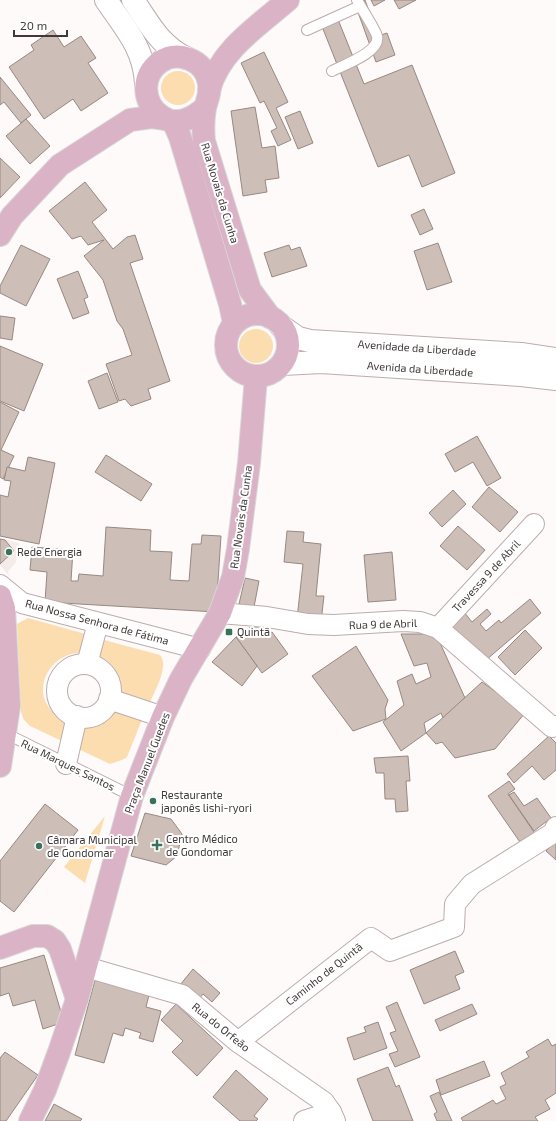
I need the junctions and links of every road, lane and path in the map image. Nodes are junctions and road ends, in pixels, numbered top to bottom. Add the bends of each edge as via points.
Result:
1 (106, 0) edge
2 (133, 0) edge
3 (288, 0) edge
4 (358, 3) edge
5 (307, 30) dead end
6 (238, 42) junction
7 (186, 58) junction
8 (332, 71) dead end
9 (146, 83) junction
10 (207, 99) junction
11 (169, 120) junction
12 (122, 124) junction
13 (0, 235) edge
14 (276, 321) junction
15 (234, 323) junction
16 (556, 358) edge
17 (283, 364) junction
18 (256, 377) junction
19 (556, 379) edge
20 (534, 524) dead end
21 (0, 585) edge
22 (0, 596) edge
23 (220, 613) junction
24 (98, 623) junction
25 (438, 628) junction
26 (200, 649) junction
27 (87, 664) junction
28 (109, 699) junction
29 (77, 716) junction
30 (163, 717) junction
31 (555, 730) edge
32 (2, 732) edge
33 (66, 764) junction
34 (0, 766) edge
35 (132, 796) junction
36 (556, 827) edge
37 (0, 948) edge
38 (86, 967) junction
39 (77, 999) junction
40 (238, 1042) junction
41 (333, 1116) edge
42 (30, 1121) edge
43 (304, 1121) edge

1 - 9 main road via 135,42 142,57
2 - 7 main road via 154,32 176,53
3 - 6 main road, Rua Novais da Cunha
4 - 5 lane
4 - 8 lane via 377,36 376,45 370,52
6 - 7 main road, Rua Novais da Cunha via 205,57
6 - 10 main road, Rua Novais da Cunha via 221,62 212,79
7 - 9 main road via 173,57 164,60 155,66
7 - 10 main road via 201,66 207,75 210,85
9 - 11 main road via 146,94 150,104 157,113
9 - 12 main road via 141,100
10 - 11 main road via 198,114 188,119
10 - 14 main road, Rua Novais da Cunha via 203,123 204,141 250,290
11 - 12 main road via 140,118
11 - 15 main road, Rua Novais da Cunha via 180,137
12 - 13 main road via 60,165 12,216
14 - 15 main road via 263,314 253,314 244,316
14 - 16 main road, Avenidade da Liberdade via 298,338 310,341
14 - 17 main road via 286,332 288,342 288,353
15 - 18 main road via 226,340 229,360 236,369
17 - 18 main road via 266,375
17 - 19 main road, Avenida da Liberdade via 321,362
18 - 23 main road, Rua Novais da Cunha via 238,549 233,577
20 - 25 street, Travessa 9 de Abril
21 - 24 street, Rua Nossa Senhora de Fátima via 22,603
22 - 32 main road via 4,608 9,706
23 - 25 street, Rua 9 de Abril via 334,625 403,620
23 - 26 main road, Rua Novais da Cunha
24 - 26 street, Rua Nossa Senhora de Fátima
24 - 27 street
25 - 31 street, Rua 9 de Abril
26 - 30 main road, Praça Manuel Guedes via 181,679
27 - 28 street via 98,668 104,674 109,682
27 - 29 street via 73,666 60,677 57,685 57,694 65,710
28 - 29 street via 98,714 90,717
28 - 30 street
29 - 33 street
30 - 35 main road, Praça Manuel Guedes
32 - 33 lane, Rua Marques Santos
32 - 34 main road
33 - 35 lane, Rua Marques Santos
35 - 38 main road, Praça Manuel Guedes
36 - 40 street, Caminho de Quintã via 553,833 472,884 455,904 454,927 390,951 371,938
37 - 39 main road via 33,936 47,936 55,941
38 - 39 main road, Praça Manuel Guedes
38 - 40 street, Rua do Orfeão via 182,995
39 - 42 main road, Praça Manuel Guedes via 60,1052
40 - 41 street, Rua do Orfeão via 324,1102
41 - 43 street

